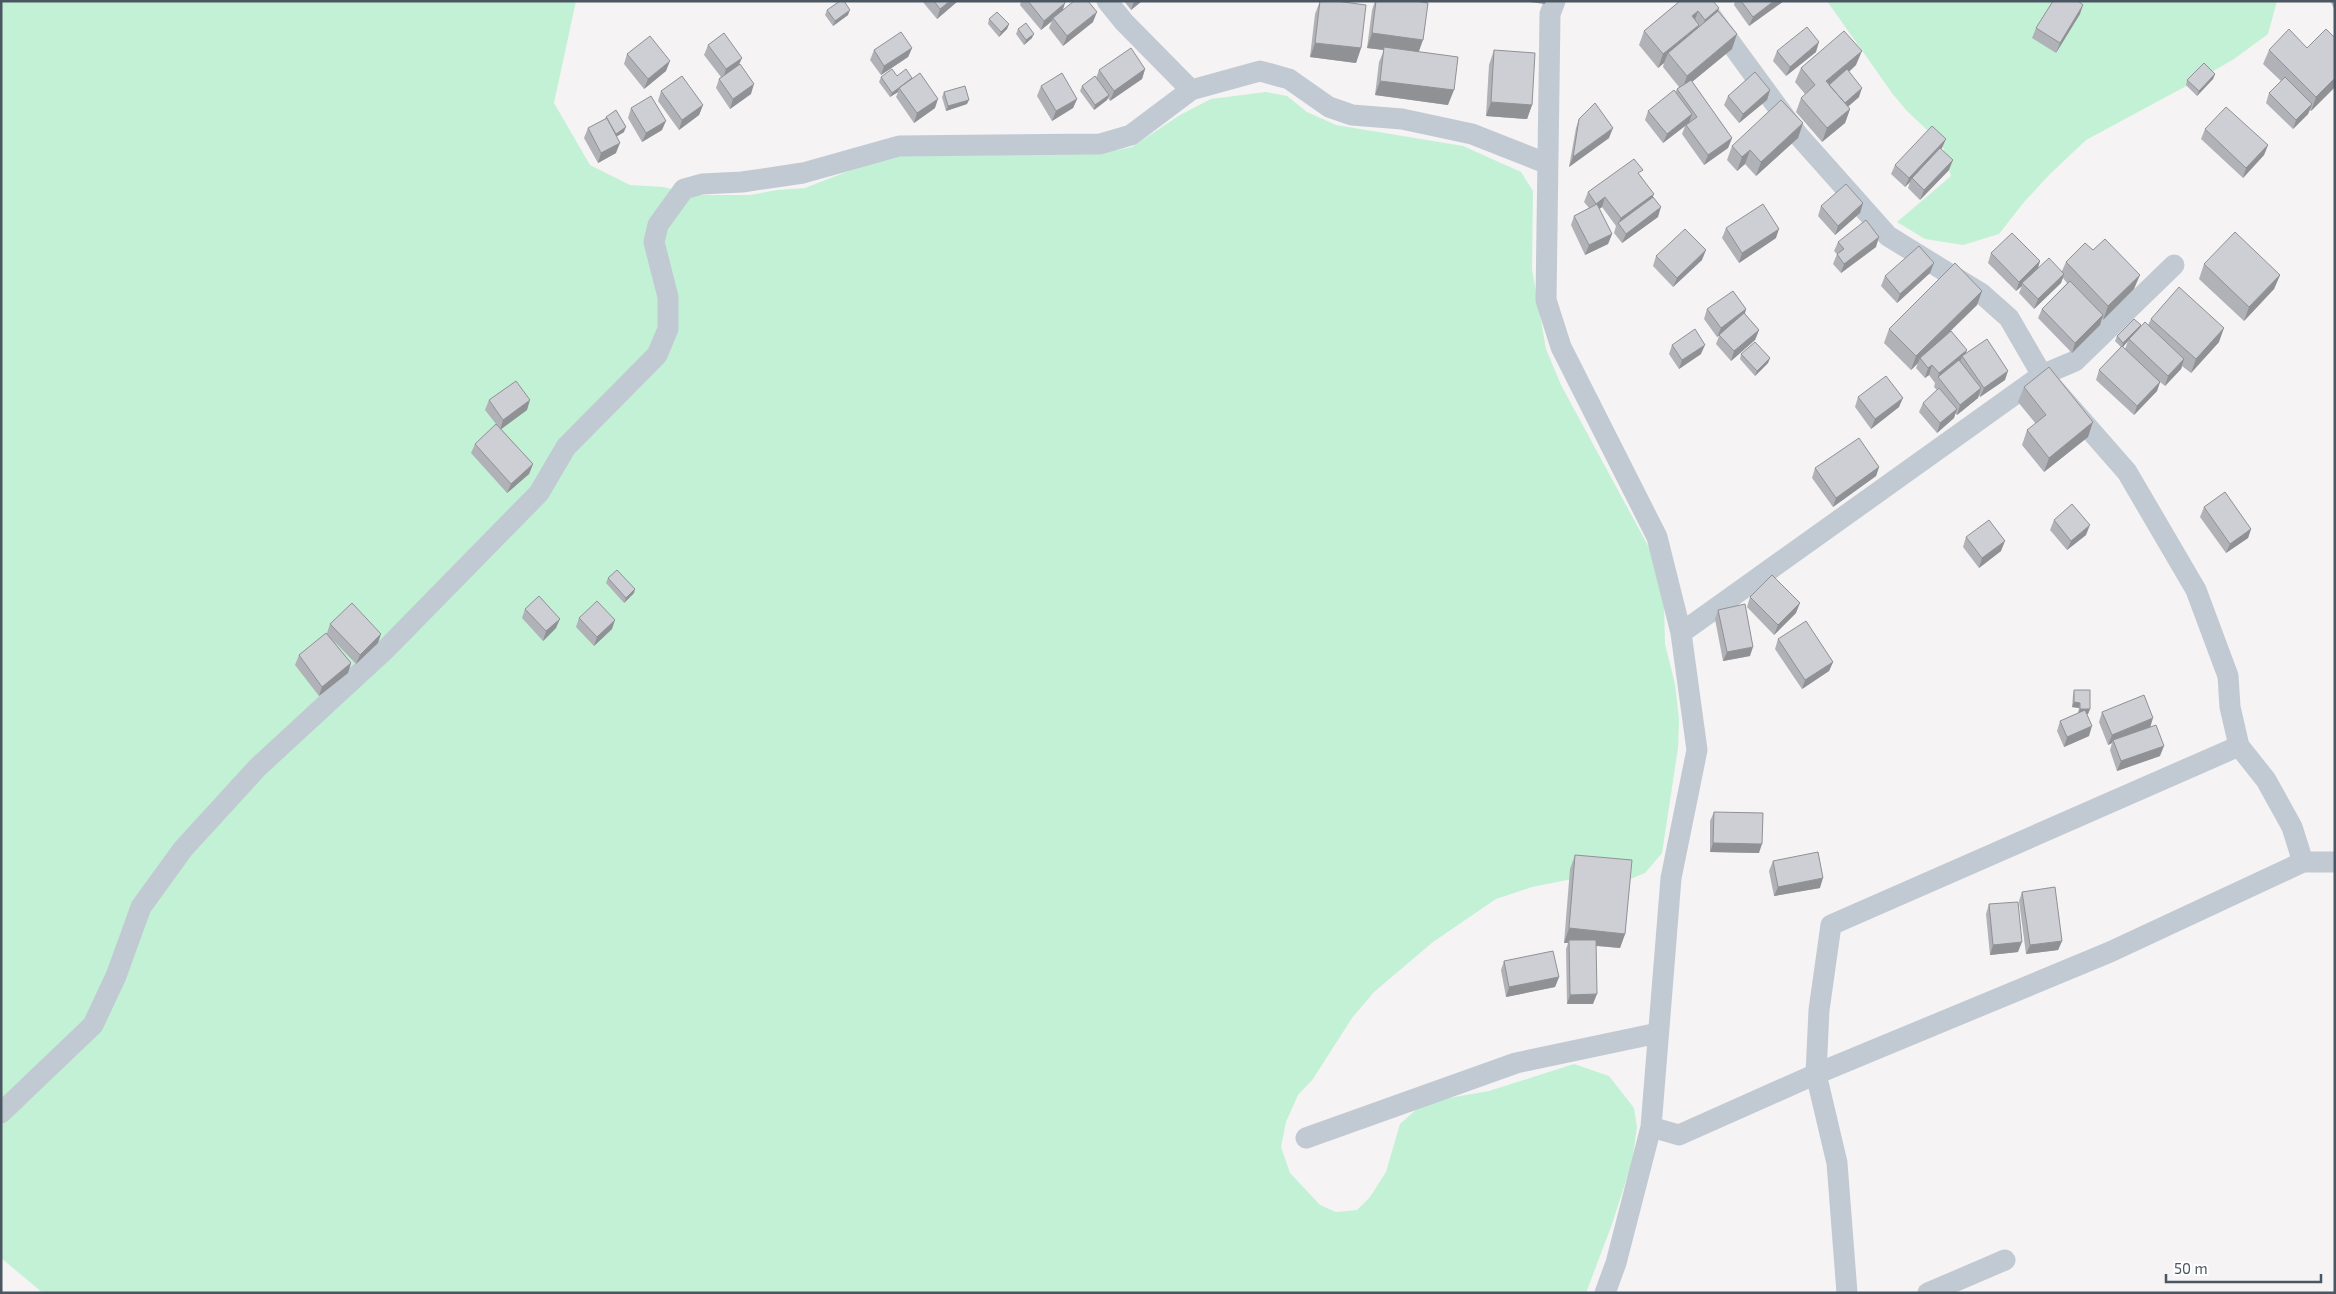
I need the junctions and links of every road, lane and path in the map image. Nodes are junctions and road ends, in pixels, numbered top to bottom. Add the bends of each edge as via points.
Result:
1 (1107, 1) edge
2 (1555, 1) edge
3 (1700, 1) edge
4 (1191, 90) junction
5 (1548, 164) junction
6 (2174, 265) dead end
7 (2042, 375) junction
8 (1681, 632) junction
9 (2240, 746) junction
10 (2302, 862) junction
11 (2335, 862) edge
12 (1658, 1033) junction
13 (1816, 1074) junction
14 (1, 1113) edge
15 (1651, 1127) junction
16 (1306, 1138) dead end
17 (2005, 1260) dead end
18 (1605, 1293) edge
19 (1847, 1293) edge
20 (1928, 1293) edge

1 - 4 street
2 - 5 street via 1550,14
3 - 7 street via 1798,135 1888,236 1982,294 2009,318
4 - 5 street via 1260,71 1289,79 1329,107 1352,115 1402,119 1472,134
4 - 14 street via 1131,135 1100,144 898,146 803,173 702,184 684,189 658,225 654,242 668,297 668,329 658,354 566,447 539,493 386,648 258,767 182,849 141,907 116,976 93,1025
5 - 8 street via 1546,300 1561,347 1657,537
6 - 7 street via 2075,361
7 - 8 street
7 - 9 street via 2127,472 2196,590 2228,676 2230,707
8 - 12 street via 1697,750 1671,878
9 - 10 street via 2266,780 2292,827
9 - 13 street via 1831,925 1819,1010
10 - 11 street
10 - 13 street via 2110,952
12 - 15 street
12 - 16 street via 1516,1063
13 - 15 street via 1679,1135
13 - 19 street via 1837,1163
15 - 18 street via 1616,1263
17 - 20 street

